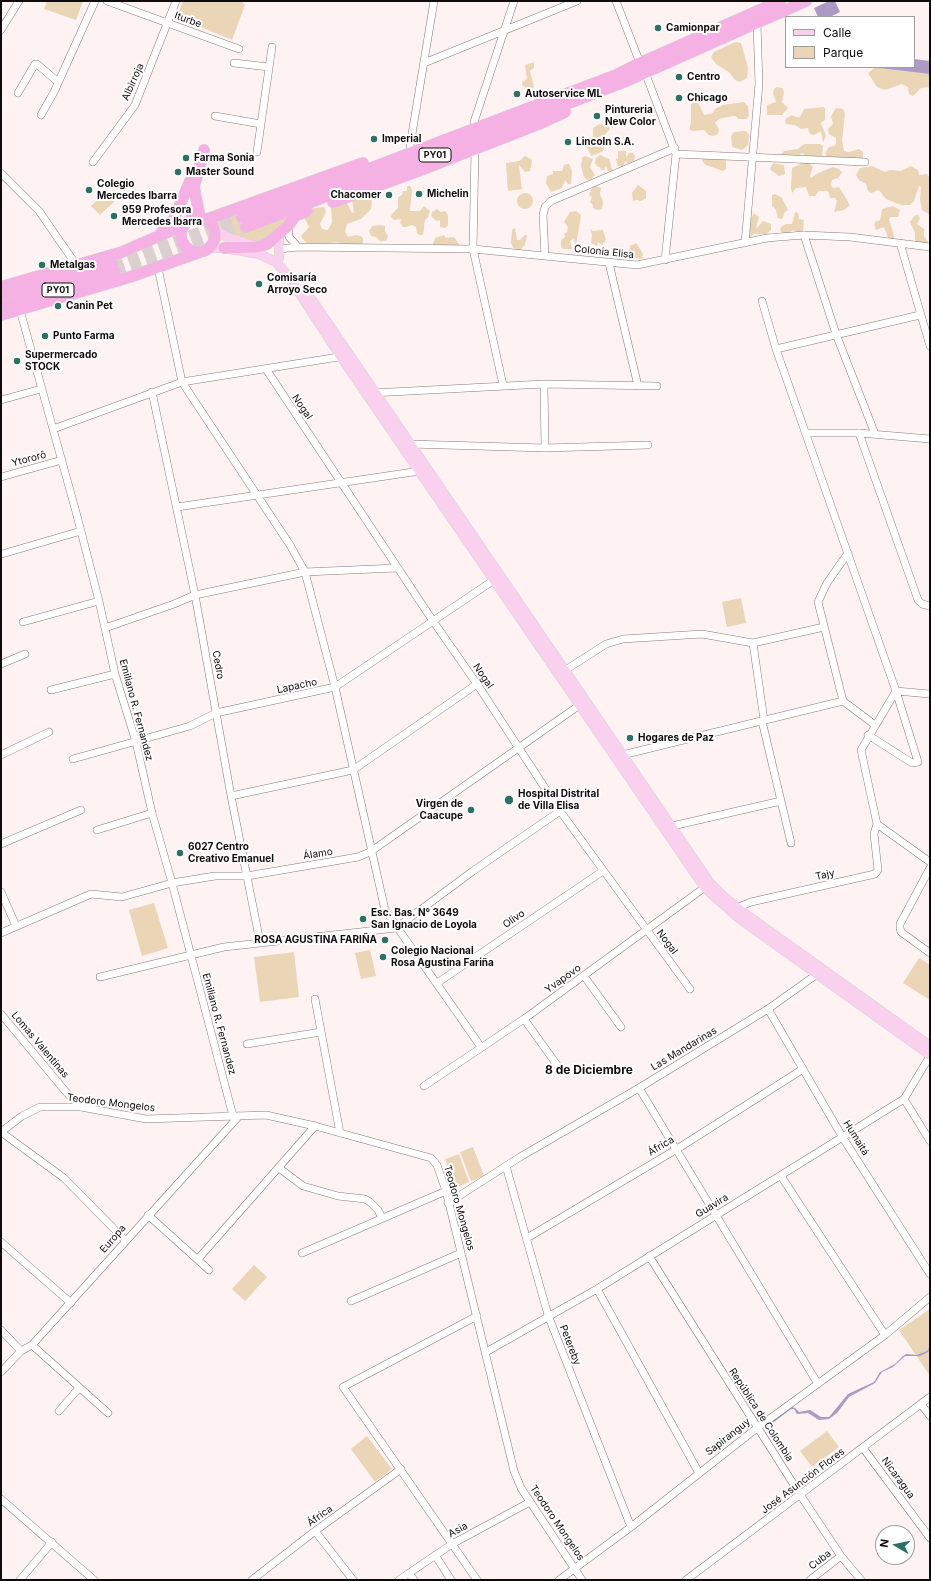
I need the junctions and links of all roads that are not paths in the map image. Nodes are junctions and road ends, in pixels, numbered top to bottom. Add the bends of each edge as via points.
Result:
1 (19, 1) edge
2 (95, 1) edge
3 (107, 1) edge
4 (176, 1) edge
5 (434, 1) edge
6 (514, 1) edge
7 (577, 1) edge
8 (616, 1) edge
9 (780, 1) edge
10 (806, 1) edge
11 (169, 23) junction
12 (757, 23) junction
13 (1, 30) edge
14 (504, 32) junction
15 (272, 47) dead end
16 (239, 49) dead end
17 (234, 63) dead end
18 (424, 64) junction
19 (269, 67) junction
20 (642, 67) junction
21 (620, 79) junction
22 (58, 82) junction
23 (18, 93) dead end
24 (41, 115) dead end
25 (215, 116) dead end
26 (474, 122) junction
27 (261, 124) junction
28 (410, 146) junction
29 (475, 149) junction
30 (204, 150) dead end
31 (676, 151) junction
32 (257, 152) dead end
33 (753, 158) junction
34 (94, 162) dead end
35 (865, 162) dead end
36 (1, 173) edge
37 (196, 196) junction
38 (220, 215) junction
39 (202, 219) junction
40 (244, 222) tunnel mouth
41 (186, 224) junction
42 (288, 226) junction
43 (214, 230) junction
44 (279, 234) junction
45 (804, 235) junction
46 (155, 239) junction
47 (745, 243) junction
48 (900, 243) junction
49 (257, 247) junction
50 (298, 247) junction
51 (930, 247) edge
52 (224, 248) junction
53 (473, 249) junction
54 (205, 250) junction
55 (279, 253) junction
56 (545, 256) junction
57 (664, 260) junction
58 (609, 263) junction
59 (77, 266) junction
60 (158, 268) junction
61 (1, 287) edge
62 (1, 295) edge
63 (762, 301) dead end
64 (1, 306) edge
65 (20, 310) junction
66 (1, 315) edge
67 (920, 316) junction
68 (836, 334) junction
69 (930, 346) edge
70 (776, 349) junction
71 (351, 356) junction
72 (341, 357) junction
73 (266, 369) junction
74 (182, 382) junction
75 (544, 384) junction
76 (503, 385) junction
77 (638, 386) junction
78 (657, 386) dead end
79 (41, 389) junction
80 (152, 392) junction
81 (371, 393) junction
82 (1, 400) edge
83 (53, 429) junction
84 (807, 433) junction
85 (859, 433) junction
86 (875, 434) junction
87 (930, 439) edge
88 (410, 444) junction
89 (648, 445) dead end
90 (545, 448) junction
91 (412, 454) junction
92 (62, 460) junction
93 (420, 471) junction
94 (1, 477) edge
95 (340, 482) junction
96 (255, 494) junction
97 (177, 507) junction
98 (81, 531) junction
99 (848, 553) junction
100 (2, 554) dead end
101 (397, 568) junction
102 (304, 572) junction
103 (496, 578) junction
104 (195, 594) junction
105 (99, 600) junction
106 (930, 606) edge
107 (433, 621) junction
108 (23, 622) dead end
109 (824, 627) junction
110 (105, 628) junction
111 (753, 643) junction
112 (25, 654) dead end
113 (1, 664) edge
114 (564, 671) junction
115 (115, 674) junction
116 (477, 684) junction
117 (335, 687) junction
118 (51, 690) dead end
119 (896, 691) junction
120 (930, 694) edge
121 (843, 701) junction
122 (582, 704) junction
123 (216, 713) junction
124 (763, 721) junction
125 (875, 725) junction
126 (49, 732) dead end
127 (868, 735) junction
128 (136, 742) junction
129 (519, 749) junction
130 (1, 755) edge
131 (617, 756) junction
132 (73, 760) dead end
133 (353, 770) junction
134 (231, 796) junction
135 (781, 801) junction
136 (81, 810) dead end
137 (560, 811) junction
138 (152, 813) junction
139 (876, 824) junction
140 (667, 827) junction
141 (97, 830) dead end
142 (791, 843) dead end
143 (1, 844) edge
144 (370, 852) junction
145 (930, 862) edge
146 (930, 868) edge
147 (603, 871) junction
148 (247, 876) junction
149 (172, 883) junction
150 (708, 885) junction
151 (1, 892) edge
152 (733, 909) junction
153 (16, 926) junction
154 (396, 928) junction
155 (646, 931) junction
156 (1, 933) edge
157 (260, 942) junction
158 (930, 953) edge
159 (191, 954) junction
160 (820, 972) junction
161 (584, 976) junction
162 (100, 977) dead end
163 (437, 983) junction
164 (690, 989) dead end
165 (315, 999) dead end
166 (768, 1009) junction
167 (1, 1014) edge
168 (524, 1019) junction
169 (621, 1027) dead end
170 (321, 1032) junction
171 (247, 1044) dead end
172 (930, 1046) edge
173 (481, 1047) junction
174 (930, 1056) edge
175 (560, 1069) dead end
176 (803, 1069) junction
177 (424, 1086) dead end
178 (639, 1088) junction
179 (904, 1099) junction
180 (81, 1107) junction
181 (236, 1116) junction
182 (315, 1126) junction
183 (2, 1129) edge
184 (340, 1133) junction
185 (843, 1138) junction
186 (930, 1141) edge
187 (676, 1149) junction
188 (506, 1166) junction
189 (279, 1168) junction
190 (781, 1176) junction
191 (446, 1191) junction
192 (448, 1203) junction
193 (148, 1215) junction
194 (717, 1215) junction
195 (382, 1218) junction
196 (527, 1238) junction
197 (125, 1240) junction
198 (1, 1242) edge
199 (302, 1253) dead end
200 (461, 1253) junction
201 (649, 1256) junction
202 (198, 1259) junction
203 (210, 1270) dead end
204 (930, 1274) edge
205 (597, 1289) junction
206 (930, 1297) edge
207 (351, 1301) dead end
208 (71, 1303) junction
209 (548, 1315) junction
210 (477, 1316) junction
211 (1, 1330) edge
212 (885, 1335) junction
213 (32, 1345) junction
214 (21, 1351) junction
215 (486, 1352) junction
216 (1, 1372) edge
217 (818, 1384) junction
218 (79, 1388) junction
219 (930, 1397) edge
220 (921, 1404) junction
221 (59, 1411) dead end
222 (108, 1413) dead end
223 (930, 1416) edge
224 (756, 1428) junction
225 (863, 1448) junction
226 (401, 1469) junction
227 (699, 1473) junction
228 (801, 1496) junction
229 (1, 1499) edge
230 (530, 1502) junction
231 (630, 1528) junction
232 (315, 1531) junction
233 (930, 1538) edge
234 (52, 1542) junction
235 (452, 1544) junction
236 (435, 1555) junction
237 (842, 1556) junction
238 (575, 1568) junction
239 (409, 1573) junction
240 (20, 1580) edge
241 (94, 1580) edge
242 (252, 1580) edge
243 (352, 1580) edge
244 (399, 1580) edge
245 (414, 1580) edge
246 (451, 1580) edge
247 (477, 1580) edge
248 (559, 1580) edge
249 (582, 1580) edge
250 (686, 1580) edge
251 (810, 1580) edge
252 (862, 1580) edge

1 - 13 street
2 - 22 street
3 - 11 street, Iturbe
4 - 11 street, Albirroja
5 - 18 street
6 - 14 street
7 - 14 street
8 - 20 street
9 - 20 highway, PY01
10 - 12 highway, PY01
11 - 16 street, Iturbe
11 - 34 street, Albirroja via 135,105
12 - 20 highway, PY01
12 - 33 street via 759,84
14 - 18 street
14 - 26 street
15 - 19 street
17 - 19 street
18 - 28 street
19 - 27 street
20 - 21 highway, PY01
20 - 31 street
21 - 26 highway via 601,77
21 - 29 highway via 540,124
21 - 40 highway, PY01
22 - 23 street via 35,64
22 - 24 street
25 - 27 street
26 - 28 highway
27 - 32 street
28 - 38 highway
29 - 42 highway via 297,214
29 - 53 street
30 - 37 highway via 194,187
31 - 33 street
31 - 56 street via 551,201 545,207 543,215
31 - 57 street
33 - 35 street
33 - 47 street
36 - 59 street via 39,211
37 - 38 highway via 207,211
37 - 39 highway
38 - 39 highway
39 - 41 highway
39 - 43 highway
41 - 46 highway
41 - 46 highway via 185,203 190,181 174,220
41 - 54 highway via 181,236 185,246 189,250
42 - 44 highway
42 - 50 street via 289,237
43 - 49 main road via 226,237
43 - 54 highway via 214,240
44 - 49 highway via 267,244
44 - 55 main road
45 - 47 street, Colonia Elisa
45 - 48 street, Colonia Elisa
45 - 68 street
46 - 59 highway
47 - 57 street, Colonia Elisa
48 - 51 street, Colonia Elisa
48 - 67 street
49 - 52 highway
49 - 55 main road
50 - 53 street, Colonia Elisa
50 - 55 street, Colonia Elisa
52 - 54 main road
52 - 72 main road via 259,254 276,262 297,288
53 - 56 street, Colonia Elisa
53 - 76 street
54 - 60 highway
55 - 71 main road
56 - 58 street, Colonia Elisa
57 - 58 street, Colonia Elisa via 637,265
58 - 77 street
59 - 61 highway
60 - 65 highway
60 - 74 street
62 - 64 highway, PY01 via 113,268
63 - 70 street
65 - 66 highway
65 - 79 street, Emiliano R. Fernandez
67 - 68 street
67 - 69 street
68 - 70 street
68 - 86 street
70 - 84 street
71 - 72 street
71 - 81 main road
72 - 73 street
72 - 81 main road
73 - 74 street
73 - 95 street, Nogal
74 - 80 street
74 - 96 street
75 - 76 street
75 - 77 street
75 - 90 street
76 - 81 street
77 - 78 street
79 - 82 street
79 - 83 street, Emiliano R. Fernandez
80 - 83 street
80 - 97 street, Cedro
81 - 88 main road
81 - 91 main road
83 - 92 street, Emiliano R. Fernandez
84 - 85 street
84 - 99 street
85 - 86 street
85 - 106 street via 918,600
86 - 87 street
88 - 90 street
88 - 91 main road
89 - 90 street
91 - 93 main road
91 - 103 main road
92 - 94 street, Ytororô
92 - 98 street, Emiliano R. Fernandez
93 - 95 street
93 - 103 main road
95 - 96 street
95 - 101 street, Nogal
96 - 97 street
96 - 102 street via 290,545
97 - 104 street, Cedro
98 - 100 street
98 - 105 street, Emiliano R. Fernandez
99 - 109 street via 818,602
99 - 119 street
101 - 102 street
101 - 107 street, Nogal
102 - 104 street
102 - 117 street
103 - 107 street, Lapacho
103 - 114 main road
103 - 122 main road
104 - 110 street
104 - 123 street, Cedro
105 - 108 street
105 - 110 street, Emiliano R. Fernandez
107 - 116 street, Nogal
107 - 117 street, Lapacho
109 - 111 street
109 - 121 street
110 - 115 street, Emiliano R. Fernandez
111 - 114 street via 702,634 623,639 606,644
111 - 124 street
112 - 113 street
114 - 122 main road
115 - 118 street
115 - 128 street, Emiliano R. Fernandez
116 - 129 street, Nogal
116 - 133 street
117 - 123 street, Lapacho
117 - 133 street
119 - 120 street
119 - 125 street
119 - 127 street via 918,762 912,763
121 - 124 street
121 - 125 street
122 - 129 street, Álamo
122 - 131 main road
123 - 128 street, Lapacho via 190,726
123 - 134 street, Cedro
124 - 131 street
124 - 135 street
125 - 127 street
126 - 130 street
127 - 139 street via 861,750
128 - 132 street, Lapacho
128 - 138 street, Emiliano R. Fernandez
129 - 137 street, Nogal
129 - 144 street, Álamo
131 - 140 main road
133 - 134 street
133 - 144 street
134 - 148 street, Cedro
135 - 140 street
135 - 142 street
136 - 143 street
137 - 147 street, Nogal
137 - 154 street
138 - 141 street
138 - 149 street, Emiliano R. Fernandez
139 - 145 street
139 - 152 street, Tajy via 874,834 878,870 875,874
140 - 150 main road
144 - 148 street, Álamo via 358,857
144 - 154 street via 385,910
146 - 158 street via 900,928 901,932
147 - 155 street, Nogal
147 - 163 street, Olivo
148 - 149 street, Álamo via 215,876
148 - 157 street, Cedro
149 - 153 street, Álamo via 122,897 91,894
149 - 159 street, Emiliano R. Fernandez
150 - 152 main road
150 - 155 street, Yvapovo
151 - 153 street
152 - 160 main road
153 - 156 street, Álamo
154 - 157 street
154 - 163 street
155 - 161 street, Yvapovo
155 - 164 street, Nogal
157 - 159 street
159 - 162 street
159 - 181 street, Emiliano R. Fernandez
160 - 166 street, Las Mandarinas
160 - 172 main road
160 - 174 main road
161 - 168 street, Yvapovo
161 - 169 street
163 - 173 street
165 - 170 street
166 - 176 street, Humaitá
166 - 178 street, Las Mandarinas
167 - 180 street, Lomas Valentinas
168 - 173 street, Yvapovo
168 - 175 street
170 - 171 street
170 - 184 street
173 - 177 street, Yvapovo
174 - 179 street, Guavira
176 - 185 street, Humaitá
176 - 187 street, África
178 - 187 street
178 - 188 street, Las Mandarinas
179 - 185 street, Guavira
179 - 186 street
180 - 181 street, Teodoro Mongelos via 146,1119
180 - 183 street, Teodoro Mongelos via 40,1107
181 - 182 street, Teodoro Mongelos via 266,1115
181 - 193 street, Europa
182 - 184 street, Teodoro Mongelos
182 - 189 street
183 - 197 street via 64,1178
184 - 191 street, Teodoro Mongelos via 431,1158 437,1165
185 - 190 street, Guavira
185 - 204 street, Humaitá
187 - 194 street
187 - 196 street, África
188 - 192 street, Las Mandarinas
188 - 196 street, Petereby
189 - 195 street via 303,1186 338,1196 365,1199 378,1210
189 - 202 street
190 - 194 street, Guavira
190 - 212 street
191 - 192 street, Teodoro Mongelos
191 - 195 street
192 - 200 street, Teodoro Mongelos
193 - 197 street, Europa
193 - 202 street
194 - 201 street, Guavira
194 - 217 street
195 - 199 street
196 - 209 street, Petereby
197 - 208 street, Europa
198 - 208 street
200 - 207 street
200 - 210 street, Teodoro Mongelos
201 - 205 street, Guavira
201 - 224 street, República de Colombia
202 - 203 street
205 - 209 street, Guavira
205 - 227 street
206 - 212 street, Sapiranguy
208 - 213 street, Europa
209 - 215 street, Guavira
209 - 231 street, Petereby
210 - 215 street, Teodoro Mongelos
210 - 226 street via 342,1387
211 - 214 street
212 - 217 street, Sapiranguy
213 - 214 street, Europa
213 - 218 street
214 - 216 street, Europa
215 - 230 street, Teodoro Mongelos via 514,1471
217 - 224 street, Sapiranguy
218 - 221 street
218 - 222 street
219 - 220 street, José Asunción Flores
220 - 223 street
220 - 225 street, José Asunción Flores
224 - 227 street, Sapiranguy
224 - 228 street, República de Colombia
225 - 228 street, José Asunción Flores
225 - 233 street, Nicaragua
226 - 232 street, África
226 - 235 street
227 - 231 street, Sapiranguy
228 - 237 street, República de Colombia
228 - 250 street, José Asunción Flores
229 - 234 street
230 - 235 street, Asia
230 - 238 street, Teodoro Mongelos
231 - 238 street, Sapiranguy
232 - 242 street, África
232 - 243 street
234 - 240 street
234 - 241 street
235 - 236 street, Asia
235 - 247 street
236 - 239 street, Asia
236 - 246 street
237 - 251 street, Cuba
237 - 252 street, República de Colombia
238 - 248 street, Sapiranguy
238 - 249 street, Teodoro Mongelos
239 - 244 street, Asia
239 - 245 street

